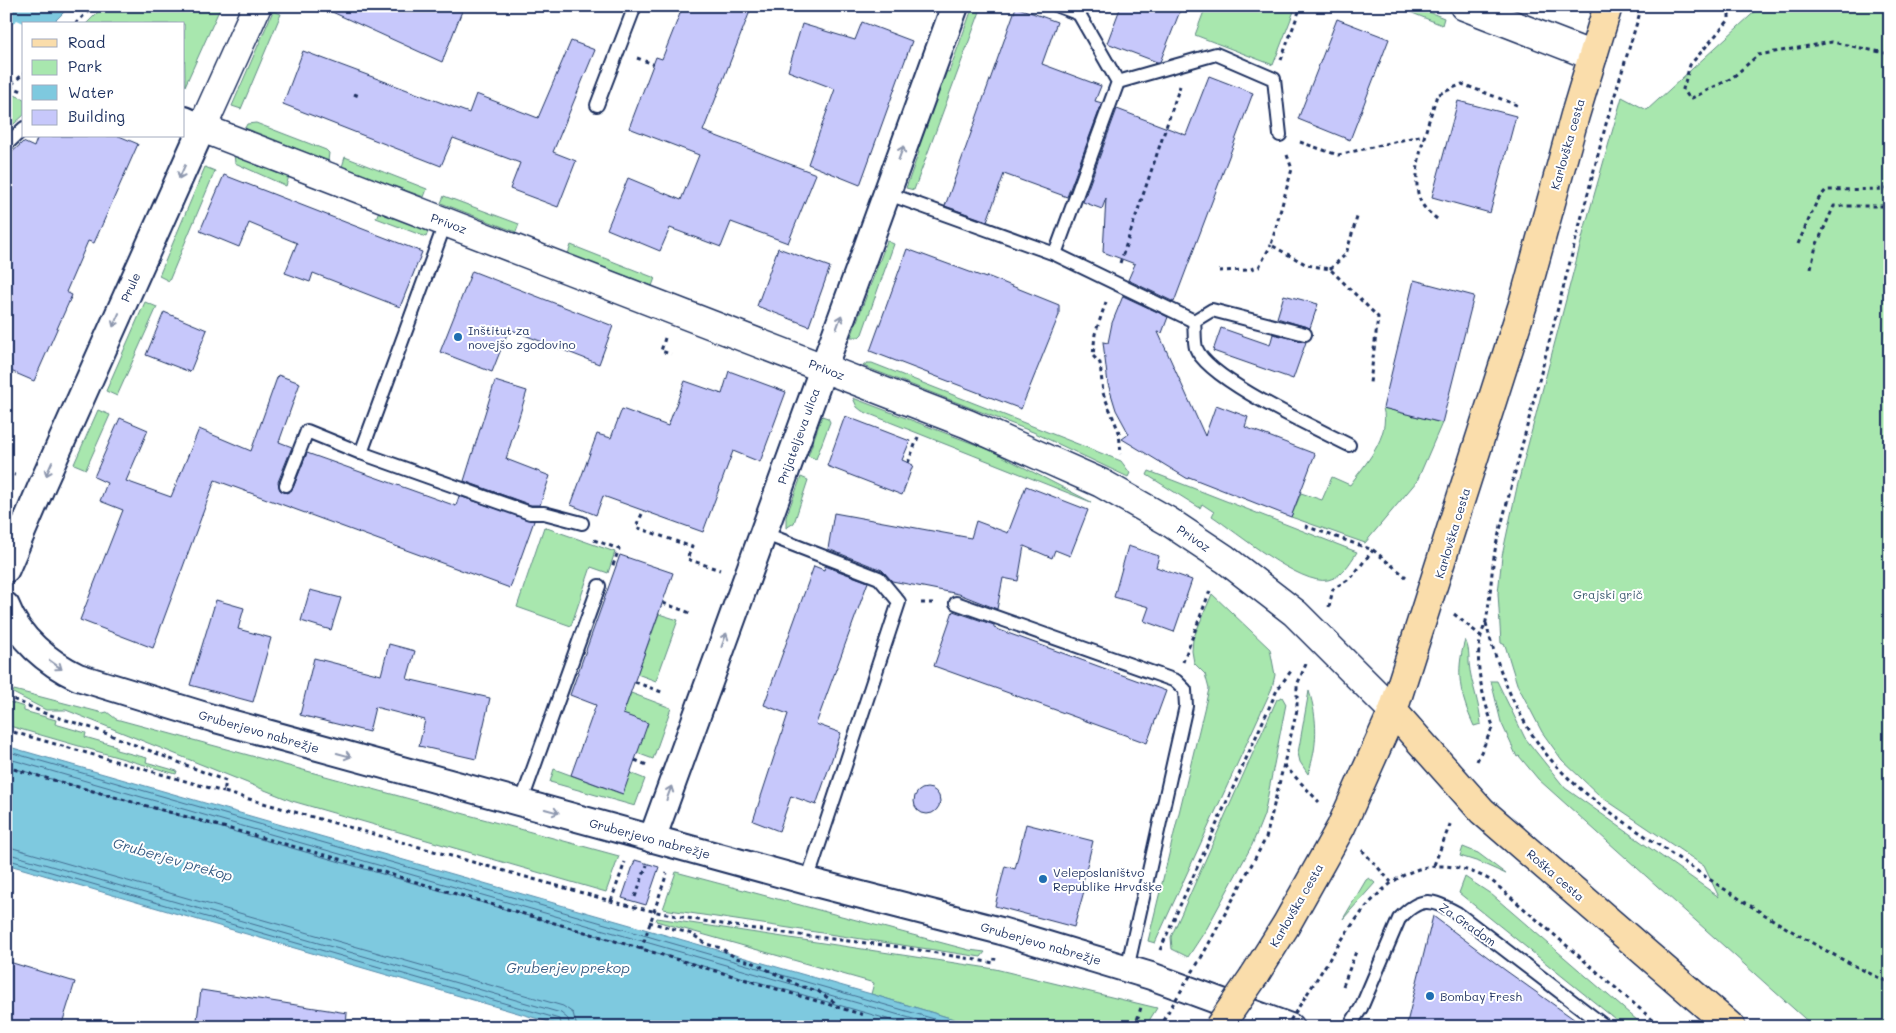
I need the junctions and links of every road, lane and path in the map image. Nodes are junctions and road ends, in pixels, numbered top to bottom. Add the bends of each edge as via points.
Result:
1 (94, 6) edge
2 (257, 6) edge
3 (635, 6) edge
4 (955, 6) edge
5 (1058, 6) edge
6 (1300, 6) edge
7 (1464, 6) edge
8 (1608, 6) edge
9 (1642, 6) edge
10 (1729, 6) edge
11 (77, 22) edge
12 (1890, 54) edge
13 (1593, 56) junction
14 (1188, 62) junction
15 (22, 75) edge
16 (1274, 80) junction
17 (1118, 82) junction
18 (10, 86) junction
19 (6, 90) edge
20 (22, 91) edge
21 (354, 94) dead end
22 (359, 96) dead end
23 (597, 105) dead end
24 (1517, 105) dead end
25 (193, 124) edge
26 (22, 130) edge
27 (1280, 135) junction
28 (1424, 135) junction
29 (6, 145) edge
30 (1890, 189) edge
31 (886, 193) junction
32 (1890, 206) edge
33 (1358, 214) dead end
34 (1437, 219) dead end
35 (446, 221) junction
36 (1798, 244) dead end
37 (1271, 246) junction
38 (1055, 254) junction
39 (1811, 268) dead end
40 (1330, 269) junction
41 (1218, 271) dead end
42 (1113, 282) junction
43 (1194, 321) junction
44 (1305, 334) dead end
45 (666, 337) dead end
46 (671, 354) dead end
47 (822, 368) junction
48 (1370, 383) dead end
49 (918, 436) dead end
50 (1349, 445) dead end
51 (361, 453) junction
52 (1121, 454) dead end
53 (908, 462) dead end
54 (286, 485) dead end
55 (642, 514) dead end
56 (582, 523) joint
57 (1305, 526) dead end
58 (763, 533) junction
59 (6, 569) edge
60 (725, 572) dead end
61 (599, 586) joint
62 (1211, 588) dead end
63 (899, 602) junction
64 (1330, 602) dead end
65 (663, 603) dead end
66 (956, 603) joint
67 (6, 606) edge
68 (693, 614) dead end
69 (1486, 622) junction
70 (1291, 671) dead end
71 (1302, 673) dead end
72 (1176, 681) junction
73 (635, 682) dead end
74 (9, 684) dead end
75 (664, 693) dead end
76 (6, 694) edge
77 (1393, 711) junction
78 (1493, 726) dead end
79 (6, 730) edge
80 (634, 760) dead end
81 (6, 767) edge
82 (655, 767) dead end
83 (224, 792) junction
84 (521, 803) junction
85 (650, 849) junction
86 (628, 854) dead end
87 (669, 865) dead end
88 (807, 881) junction
89 (635, 896) dead end
90 (611, 901) junction
91 (653, 912) junction
92 (649, 922) junction
93 (1001, 931) junction
94 (1357, 949) dead end
95 (641, 950) junction
96 (1160, 950) dead end
97 (1128, 969) junction
98 (1890, 983) edge
99 (1342, 986) dead end
100 (1144, 998) dead end
101 (838, 1007) junction
102 (864, 1016) dead end
103 (1135, 1027) edge
104 (1159, 1027) edge
105 (1219, 1027) edge
106 (1286, 1027) edge
107 (1290, 1027) edge
108 (1348, 1027) edge
109 (1606, 1027) edge
110 (1661, 1027) edge
111 (1731, 1027) edge

1 - 11 path
2 - 25 street, Prule
3 - 23 lane
31 -> 4 street, Prijateljeva ulica
5 - 17 lane via 1079,14
6 - 16 path
7 - 13 street
8 - 13 main road, Karlovška cesta
9 - 69 path via 1606,124 1506,502 1490,576
10 - 12 path via 1729,20 1690,66 1683,89 1690,99 1732,78 1758,55 1832,42
13 - 77 main road, Karlovška cesta via 1523,304
14 - 16 lane via 1216,54
14 - 17 lane
14 - 42 path
15 - 18 path
16 - 27 lane
17 - 38 lane
18 - 19 path
18 - 20 path
21 - 22 path
24 - 28 path via 1462,84 1437,95
25 - 35 street, Privoz
25 -> 59 street, Prule
26 - 29 lane
27 - 28 path via 1338,155
27 - 37 path via 1292,168
28 - 34 path via 1416,184 1425,209
30 - 36 path via 1826,190 1817,200
31 - 38 lane
47 -> 31 street, Prijateljeva ulica
32 - 39 path via 1834,206 1816,246
33 - 40 path via 1346,254
35 - 47 street, Privoz
35 - 51 lane
37 - 40 path via 1307,265
37 - 41 path via 1259,267
38 - 42 lane
40 - 48 path via 1378,317
42 - 43 lane
42 - 52 path via 1096,334 1093,356 1100,363 1103,393 1120,432
43 - 44 lane via 1212,310
43 - 50 lane via 1196,348 1211,368 1238,387
45 - 46 path via 661,351
47 - 58 street, Prijateljeva ulica
47 - 77 street, Privoz via 1024,447 1101,483 1168,521 1295,613
49 - 53 path
51 - 54 lane via 307,431
51 - 56 lane via 530,513 544,513
55 - 60 path via 636,528 692,547 687,558
56 - 61 path via 588,537 619,549 610,574
57 - 64 path via 1373,550 1351,578 1333,589
58 - 63 lane via 879,578
85 -> 58 street, Prijateljeva ulica
61 - 84 lane
62 - 72 path
63 - 66 path
63 - 88 lane
65 - 68 path
66 - 72 lane
67 -> 84 street, Gruberjevo nabrežje via 20,632 59,668 78,677 212,718
69 - 78 path via 1481,636 1479,667
69 - 98 path via 1498,664 1524,720 1560,771 1578,787 1743,902 1795,934
70 - 96 path via 1277,690
71 - 104 path, bridge via 1297,685 1298,710 1266,838 1201,958
72 - 97 lane via 1185,690 1186,706
73 - 75 path
74 - 76 path
76 - 83 path via 44,713 95,729 226,781
77 - 105 main road, Karlovška cesta, bridge via 1341,826 1286,925
77 - 111 main road, Roška cesta via 1482,811
79 - 83 path
80 - 82 path
81 - 95 path via 339,859
83 - 90 path
84 -> 85 street, Gruberjevo nabrežje
85 - 88 street, Gruberjevo nabrežje
85 - 89 path
86 - 90 path
87 - 91 path
88 - 93 street, Gruberjevo nabrežje
90 - 91 path
91 - 92 path
91 - 93 path via 994,963
92 - 95 path
92 - 101 path via 692,934 736,958 818,992
93 - 97 street, Gruberjevo nabrežje
94 - 99 path
95 - 101 path
97 - 107 street, Gruberjevo nabrežje
100 - 103 path
101 - 102 path
106 - 110 path, bridge via 1349,930 1382,890 1391,882 1434,865 1459,866 1492,881
108 - 109 lane, Za Gradom via 1361,1008 1400,918 1409,908 1423,901 1436,902 1457,912

